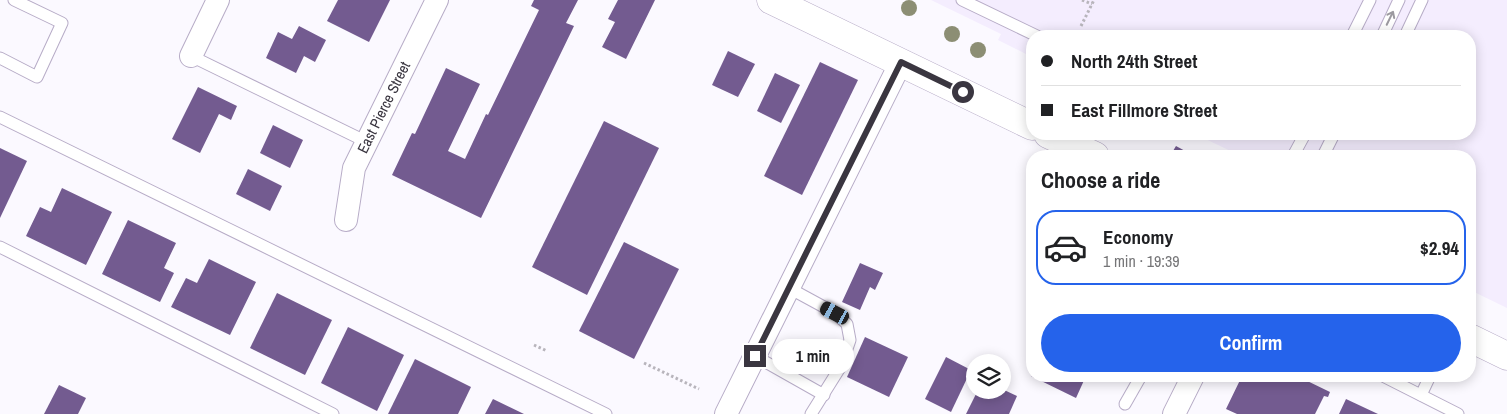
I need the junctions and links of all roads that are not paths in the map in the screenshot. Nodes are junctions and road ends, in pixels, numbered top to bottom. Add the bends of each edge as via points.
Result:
1 (14, 0) edge
2 (218, 0) edge
3 (437, 0) edge
4 (771, 0) edge
5 (962, 0) edge
6 (1370, 0) edge
7 (1399, 0) edge
8 (1422, 0) edge
9 (1355, 30) edge
10 (1385, 30) edge
11 (1408, 30) edge
12 (1026, 31) edge
13 (191, 56) joint
14 (0, 58) edge
15 (901, 62) junction
16 (0, 117) edge
17 (1026, 123) edge
18 (1061, 140) edge
19 (1335, 140) edge
20 (367, 142) junction
21 (1082, 150) edge
22 (1327, 150) edge
23 (346, 220) dead end
24 (0, 247) edge
25 (789, 288) junction
26 (1476, 341) edge
27 (755, 356) junction
28 (1507, 356) edge
29 (1137, 382) edge
30 (1190, 382) edge
31 (1395, 382) edge
32 (1427, 382) edge
33 (824, 395) junction
34 (1421, 395) junction
35 (1125, 404) dead end
36 (333, 414) edge
37 (606, 414) edge
38 (726, 414) edge
39 (811, 414) edge
40 (1174, 414) edge
41 (1458, 414) edge

1 - 14 lane via 62,23 37,76
2 - 13 street
3 - 20 street, East Pierce Street
4 - 15 main road
5 - 12 lane
6 - 9 lane
10 -> 7 lane
8 - 11 lane
13 - 20 lane
15 - 17 main road
15 - 25 street
16 - 37 lane
18 - 21 main road
19 - 22 lane
20 - 23 street, East Pierce Street via 354,168
24 - 36 lane
25 - 27 street
25 - 33 lane via 835,313 846,324 850,340 841,366
26 - 28 main road
27 - 33 lane
27 - 38 street
29 - 35 lane
30 - 40 street
31 - 34 lane
32 - 34 lane
33 - 39 lane
34 - 41 lane

